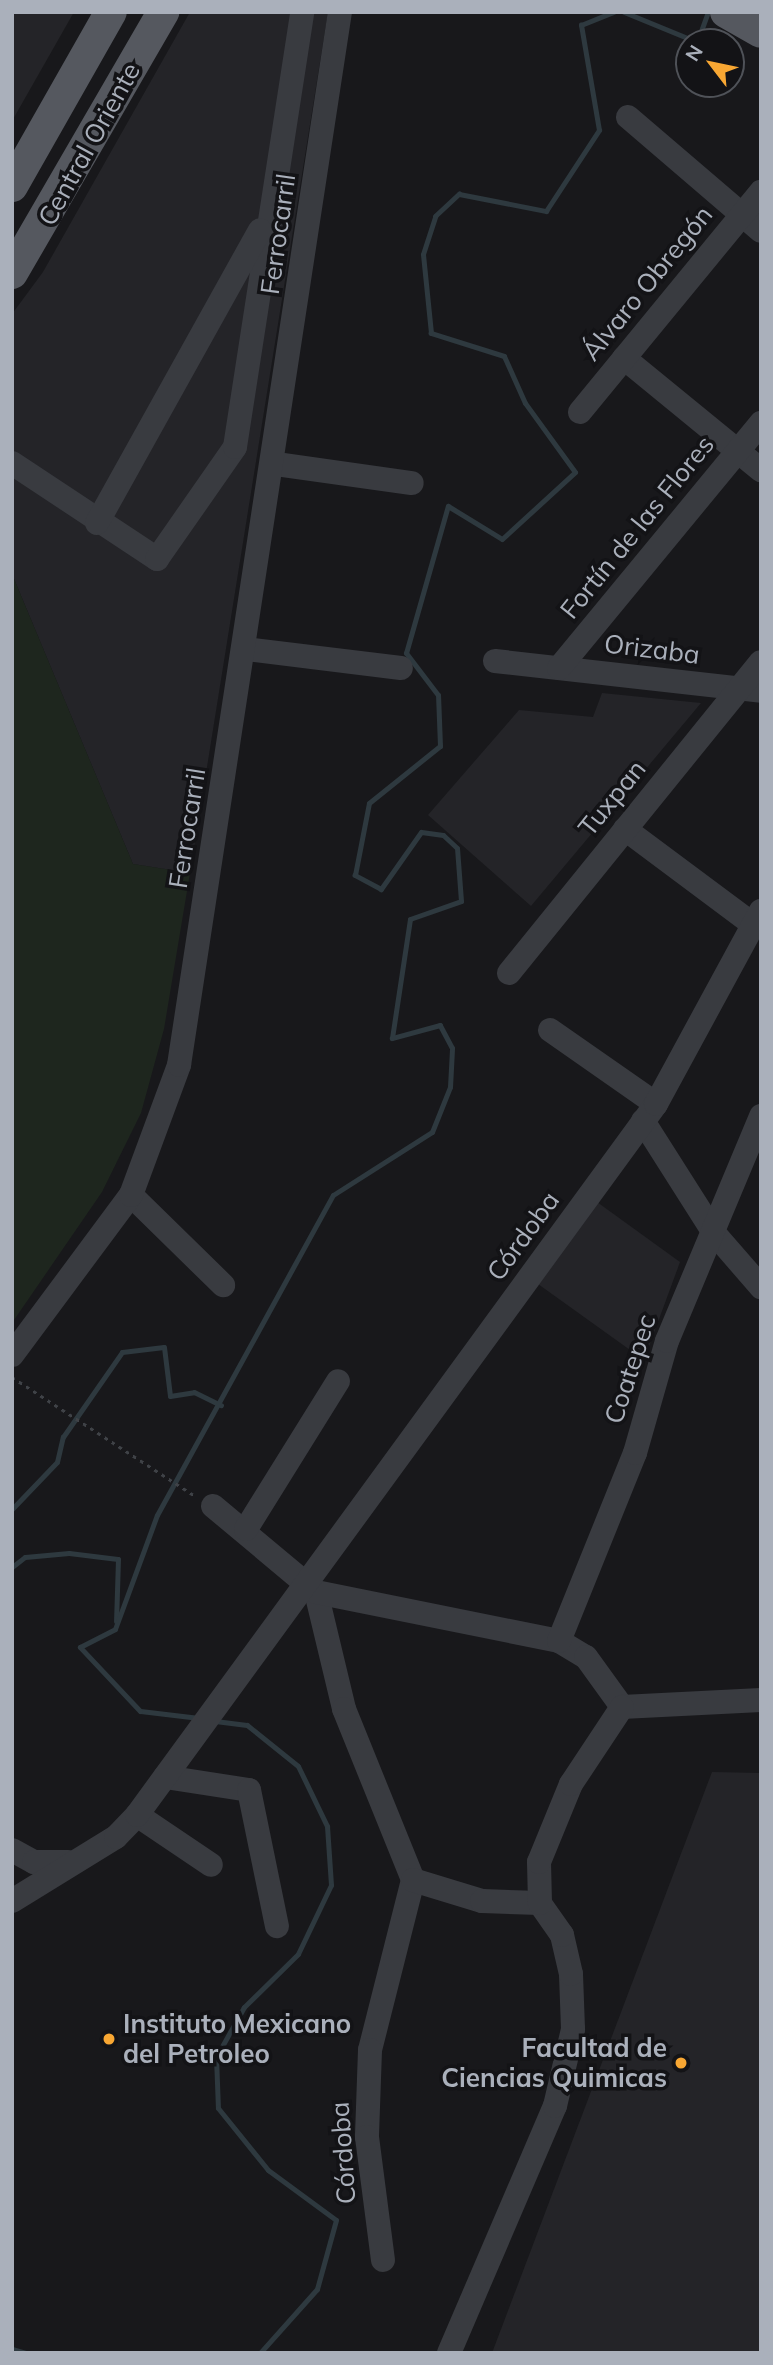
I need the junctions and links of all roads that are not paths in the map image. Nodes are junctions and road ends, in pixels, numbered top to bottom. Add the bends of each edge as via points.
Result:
1 (111, 12) edge
2 (163, 12) edge
3 (302, 12) edge
4 (312, 12) edge
5 (726, 12) edge
6 (339, 14) edge
7 (761, 32) edge
8 (628, 117) dead end
9 (12, 186) edge
10 (761, 191) edge
11 (269, 214) junction
12 (741, 216) junction
13 (761, 231) edge
14 (12, 273) edge
15 (624, 358) junction
16 (580, 412) dead end
17 (761, 423) edge
18 (737, 451) junction
19 (12, 463) edge
20 (275, 464) junction
21 (761, 470) edge
22 (412, 483) dead end
23 (97, 523) junction
24 (246, 649) junction
25 (495, 661) dead end
26 (761, 662) edge
27 (401, 668) dead end
28 (559, 668) junction
29 (750, 690) edge
30 (625, 829) junction
31 (756, 917) edge
32 (509, 972) dead end
33 (550, 1030) dead end
34 (649, 1113) junction
35 (761, 1116) edge
36 (131, 1195) junction
37 (714, 1233) junction
38 (223, 1285) dead end
39 (761, 1287) edge
40 (12, 1355) edge
41 (338, 1381) dead end
42 (213, 1507) road end
43 (246, 1529) junction
44 (312, 1587) junction
45 (559, 1641) junction
46 (761, 1700) edge
47 (622, 1707) junction
48 (165, 1777) junction
49 (137, 1815) junction
50 (12, 1850) edge
51 (68, 1862) junction
52 (211, 1865) dead end
53 (12, 1880) edge
54 (413, 1880) junction
55 (12, 1902) edge
56 (540, 1903) junction
57 (277, 1926) dead end
58 (383, 2260) dead end
59 (449, 2353) edge

1 - 9 main road, Central Oriente
2 - 14 main road, Central Oriente
3 - 11 street
4 - 6 street
5 - 7 main road
6 - 20 street, Ferrocarril
8 - 12 street
10 - 12 street, Álvaro Obregón
11 - 23 street
11 - 23 street via 235,447 157,559
12 - 13 street
12 - 15 street, Álvaro Obregón
15 - 16 street, Álvaro Obregón
15 - 18 street
17 - 18 street, Fortín de las Flores
18 - 21 street
18 - 28 street, Fortín de las Flores
19 - 23 street
20 - 22 street
20 - 24 street, Ferrocarril
24 - 27 street
24 - 36 street, Ferrocarril via 178,1065
25 - 28 street, Orizaba
26 - 29 street, Tuxpan
28 - 29 street, Orizaba
29 - 30 street, Tuxpan
30 - 31 street
30 - 32 street, Tuxpan
31 - 34 street, Córdoba
33 - 34 street
34 - 37 street
34 - 44 street, Córdoba
35 - 37 street, Coatepec
36 - 38 street
36 - 40 street, Ferrocarril
37 - 39 street
37 - 45 street, Coatepec via 667,1341 635,1452
41 - 43 street
42 - 43 street
43 - 44 street
44 - 45 street
44 - 48 street, Córdoba
44 - 54 street via 344,1709
45 - 47 street via 586,1657
46 - 47 street
47 - 56 street via 571,1784 539,1862
48 - 49 street
48 - 57 street via 249,1790
49 - 51 street via 116,1838
49 - 52 street
50 - 51 street via 34,1862
51 - 53 street
51 - 55 street
54 - 56 street via 482,1901
54 - 58 street, Córdoba via 370,2050 368,2137
56 - 59 street via 562,1935 571,1974 573,2029 563,2083

